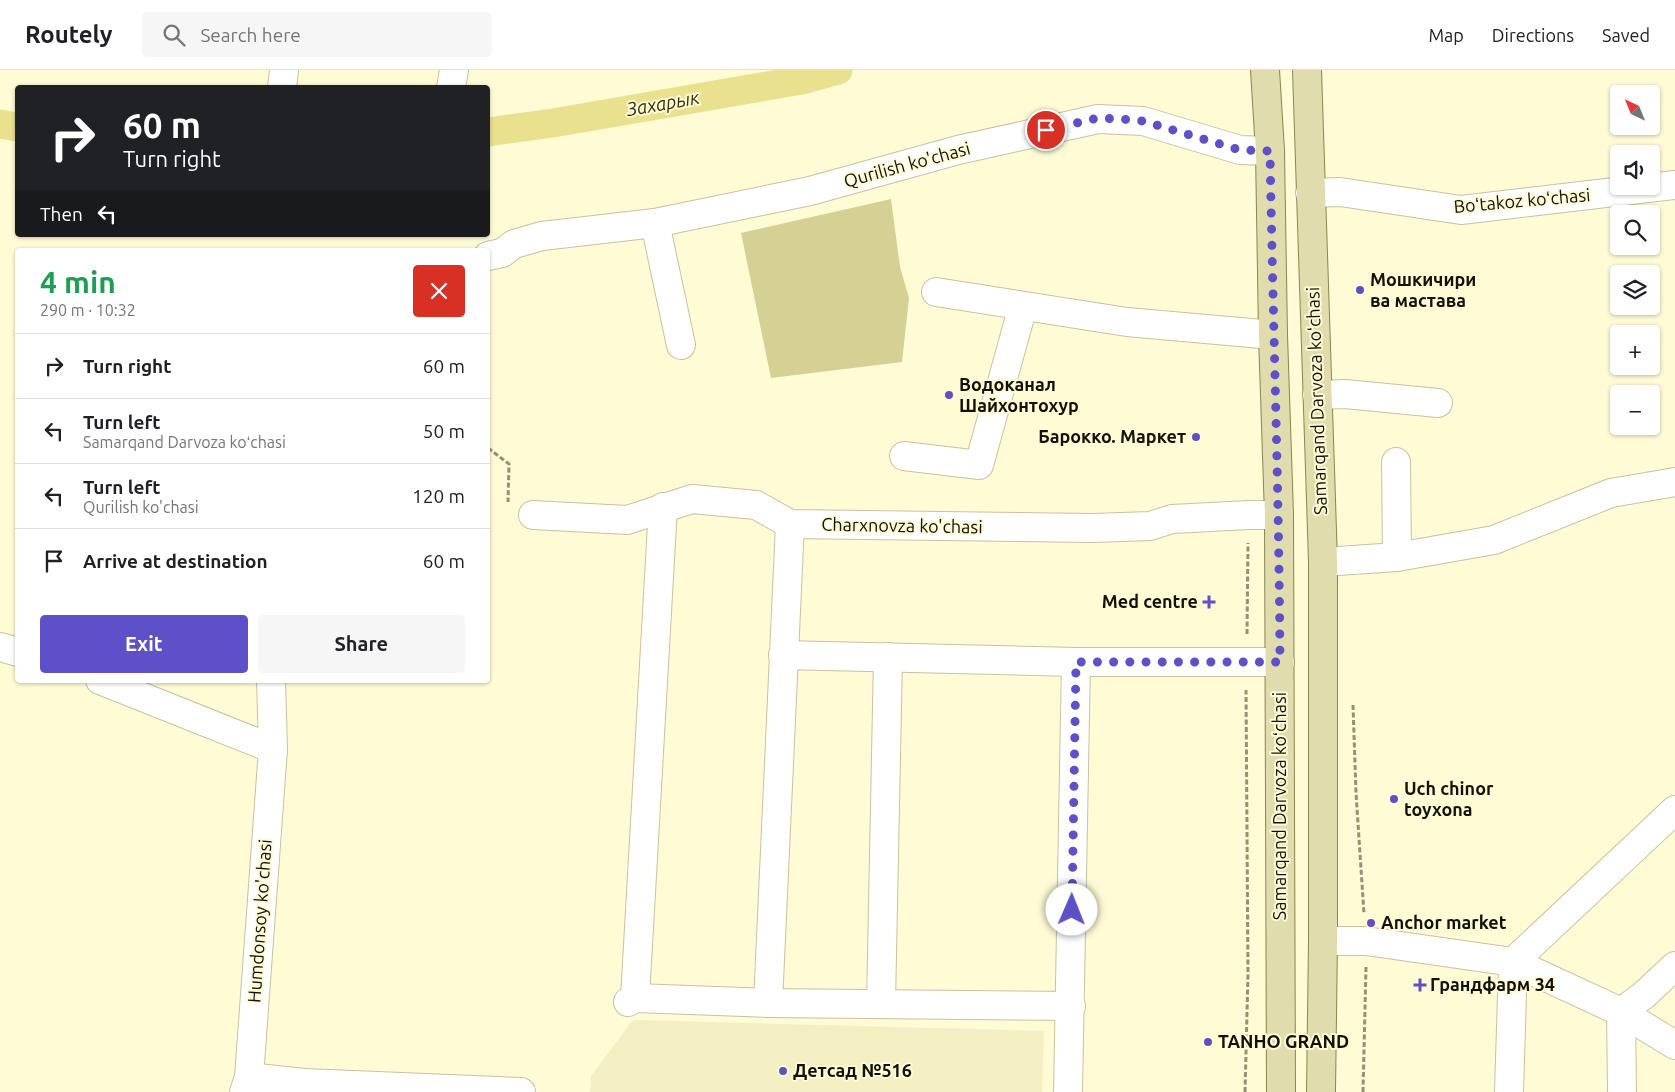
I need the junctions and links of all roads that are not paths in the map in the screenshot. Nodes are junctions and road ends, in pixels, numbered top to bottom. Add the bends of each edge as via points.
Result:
1 (284, 70) edge
2 (454, 70) edge
3 (1265, 70) edge
4 (1307, 70) edge
5 (282, 85) edge
6 (452, 85) edge
7 (1270, 151) junction
8 (1675, 185) edge
9 (1310, 193) junction
10 (655, 223) junction
11 (490, 256) edge
12 (936, 292) dead end
13 (1023, 306) junction
14 (1273, 335) junction
15 (681, 345) dead end
16 (1317, 395) junction
17 (1438, 403) dead end
18 (904, 456) dead end
19 (1396, 462) dead end
20 (1675, 482) edge
21 (662, 507) junction
22 (520, 511) road end
23 (1279, 515) junction
24 (790, 524) junction
25 (1397, 557) junction
26 (1323, 562) junction
27 (0, 647) edge
28 (15, 651) edge
29 (783, 656) junction
30 (888, 657) junction
31 (1076, 662) junction
32 (1280, 662) junction
33 (107, 683) edge
34 (271, 683) edge
35 (272, 749) junction
36 (1675, 810) edge
37 (1323, 941) junction
38 (1513, 962) junction
39 (1675, 966) edge
40 (768, 1003) junction
41 (881, 1004) junction
42 (1071, 1006) junction
43 (1621, 1012) junction
44 (1675, 1045) edge
45 (246, 1085) edge
46 (521, 1092) edge
47 (1068, 1092) edge
48 (1281, 1092) edge
49 (1322, 1092) edge
50 (1509, 1092) edge
51 (1622, 1092) edge

1 - 5 street
2 - 6 street
3 - 7 main road, Samarqand Darvoza koʻchasi
4 - 9 main road, Samarqand Darvoza koʻchasi
7 - 10 street, Qurilish ko'chasi via 1240,150 1143,121 1098,118 958,150 810,191
7 - 14 main road, Samarqand Darvoza koʻchasi
8 - 9 street, Boʻtakoz koʻchasi via 1461,210 1340,192
9 - 16 main road, Samarqand Darvoza koʻchasi
10 - 11 street, Qurilish ko'chasi via 542,236
10 - 15 street
12 - 13 street
13 - 14 street via 1127,322
13 - 18 street via 979,465
14 - 23 main road, Samarqand Darvoza koʻchasi
16 - 17 street via 1345,394
16 - 26 main road, Samarqand Darvoza koʻchasi
19 - 25 street
20 - 25 street via 1611,493 1494,540
21 - 22 street, Charxnovza ko'chasi via 627,520
21 - 24 street, Charxnovza ko'chasi via 692,499 756,504
21 - 40 street via 632,1000
23 - 24 street, Charxnovza ko'chasi via 1172,519 1150,526 1093,528
23 - 32 main road, Samarqand Darvoza koʻchasi
24 - 29 street
25 - 26 street
26 - 37 main road, Samarqand Darvoza koʻchasi
27 - 28 street
29 - 30 street
29 - 40 street
30 - 31 street
30 - 41 street
31 - 32 street
31 - 42 street
32 - 48 main road, Samarqand Darvoza koʻchasi
33 - 35 street
34 - 35 street, Humdonsoy ko'chasi
35 - 45 street, Humdonsoy ko'chasi
36 - 38 street
37 - 38 street via 1366,941
37 - 49 main road, Samarqand Darvoza koʻchasi
38 - 43 street
38 - 50 street
39 - 43 street
40 - 41 street
41 - 42 street
42 - 47 street
43 - 44 street
43 - 51 street
45 - 46 street via 305,1083

